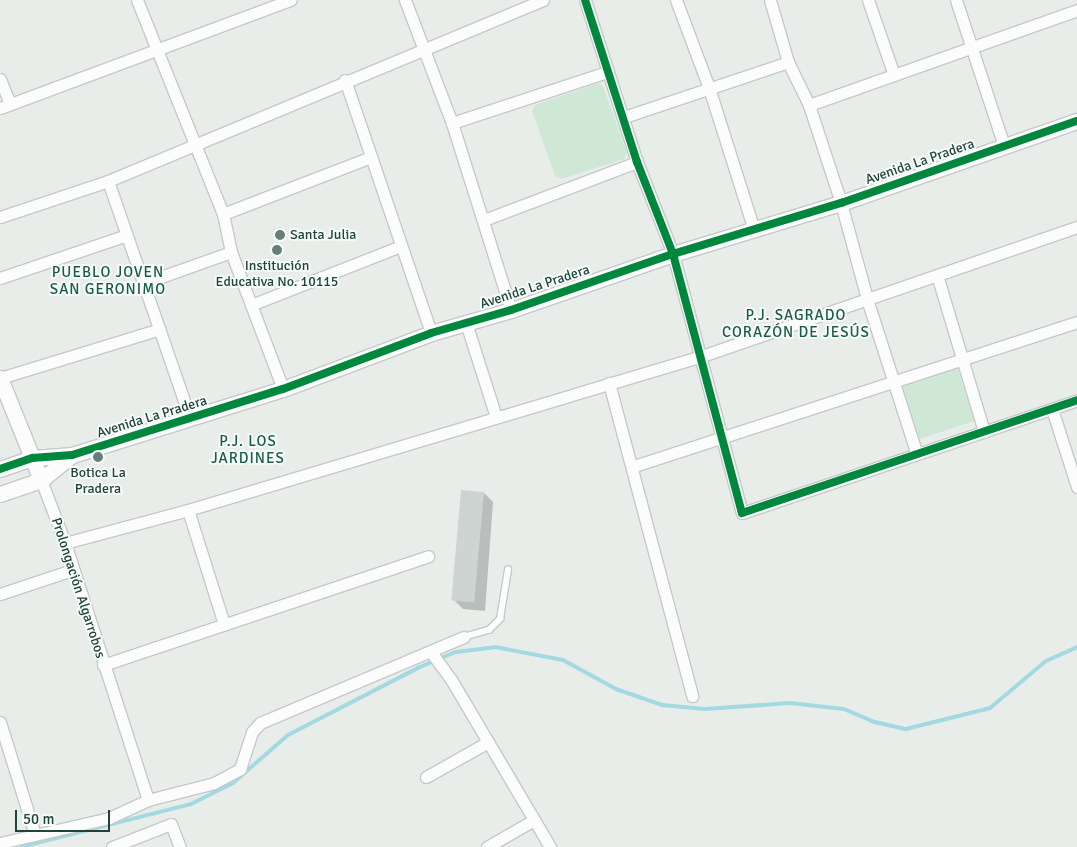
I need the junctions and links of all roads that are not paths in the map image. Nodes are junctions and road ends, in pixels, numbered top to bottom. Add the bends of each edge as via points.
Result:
1 (137, 0) edge
2 (291, 0) edge
3 (405, 0) edge
4 (543, 0) edge
5 (585, 0) edge
6 (676, 0) edge
7 (770, 0) edge
8 (868, 0) edge
9 (956, 0) edge
10 (1077, 10) edge
11 (425, 47) junction
12 (973, 47) junction
13 (158, 52) junction
14 (788, 62) junction
15 (607, 72) junction
16 (894, 76) junction
17 (0, 79) edge
18 (345, 80) junction
19 (709, 88) junction
20 (809, 105) junction
21 (5, 106) edge
22 (624, 117) junction
23 (1077, 121) edge
24 (452, 123) junction
25 (196, 146) junction
26 (1004, 146) junction
27 (371, 157) junction
28 (637, 162) junction
29 (108, 181) junction
30 (841, 203) junction
31 (223, 214) junction
32 (0, 217) edge
33 (484, 220) junction
34 (1077, 227) edge
35 (754, 230) junction
36 (127, 235) junction
37 (401, 246) junction
38 (231, 252) junction
39 (673, 254) junction
40 (937, 275) junction
41 (0, 278) edge
42 (144, 283) junction
43 (867, 299) junction
44 (251, 305) junction
45 (511, 310) junction
46 (1077, 322) edge
47 (466, 323) junction
48 (160, 329) junction
49 (430, 333) junction
50 (702, 356) junction
51 (962, 359) junction
52 (0, 378) edge
53 (895, 381) junction
54 (609, 383) junction
55 (283, 388) junction
56 (1077, 400) edge
57 (1052, 409) junction
58 (496, 417) junction
59 (190, 418) junction
60 (984, 432) junction
61 (721, 438) junction
62 (916, 452) junction
63 (72, 455) junction
64 (32, 458) junction
65 (634, 466) junction
66 (0, 469) edge
67 (1076, 479) edge
68 (41, 480) junction
69 (0, 494) edge
70 (188, 510) junction
71 (65, 543) junction
72 (428, 556) dead end
73 (72, 570) junction
74 (508, 570) dead end
75 (0, 594) edge
76 (224, 624) junction
77 (464, 637) joint
78 (434, 657) junction
79 (103, 665) junction
80 (692, 696) dead end
81 (0, 722) edge
82 (488, 742) junction
83 (426, 777) dead end
84 (148, 800) junction
85 (534, 820) junction
86 (35, 836) junction
87 (0, 843) edge
88 (112, 847) edge
89 (180, 847) edge
90 (487, 847) edge
91 (550, 847) edge

1 - 13 street
2 - 13 street
3 - 11 street
4 - 11 street
5 - 15 street
6 - 19 street
7 - 14 street
8 - 16 street
9 - 12 street
10 - 12 street
11 - 18 street
11 - 24 street
12 - 16 street
12 - 26 street
13 - 21 street
13 - 25 street
14 - 19 street
14 - 20 street
15 - 22 street
15 - 24 street
16 - 20 street
17 - 21 street
18 - 25 street
18 - 27 street
19 - 22 street
19 - 35 street
20 - 30 street
22 - 28 street
23 - 26 street, Avenida La Pradera
24 - 33 street
25 - 29 street
25 - 31 street
26 - 30 street, Avenida La Pradera
27 - 31 street
27 - 37 street
28 - 33 street
28 - 39 street
29 - 32 street
29 - 36 street
30 - 35 street, Avenida La Pradera
30 - 43 street
31 - 38 street
33 - 45 street
34 - 40 street
35 - 39 street, Avenida La Pradera
36 - 41 street
36 - 42 street
37 - 44 street
37 - 49 street
38 - 42 street
38 - 44 street
39 - 45 street, Avenida La Pradera
39 - 50 street
40 - 43 street
40 - 51 street
42 - 48 street
43 - 50 street
43 - 53 street
44 - 55 street
45 - 47 street, Avenida La Pradera
46 - 51 street
47 - 49 street, Avenida La Pradera
47 - 58 street
48 - 52 street
48 - 59 street
49 - 55 street, Avenida La Pradera
50 - 54 street
50 - 61 street
51 - 53 street
51 - 60 street
52 - 64 street, Prolongación Algarrobos
53 - 61 street
53 - 62 street
54 - 58 street
54 - 65 street
55 - 59 street, Avenida La Pradera
56 - 57 street
57 - 60 street
57 - 67 street
58 - 70 street
59 - 63 street, Avenida La Pradera
60 - 62 street
61 - 62 street via 742,513
61 - 65 street
63 - 64 street, Avenida La Pradera
63 - 68 street, Avenida La Pradera
64 - 66 street, Avenida La Pradera
64 - 68 street, Prolongación Algarrobos
65 - 80 street
68 - 69 street, Avenida La Pradera
68 - 71 street, Prolongación Algarrobos
70 - 71 street
70 - 76 street
71 - 73 street, Prolongación Algarrobos
72 - 76 street
73 - 75 street
73 - 79 street, Prolongación Algarrobos
74 - 77 lane via 500,619 489,630
76 - 79 street
77 - 78 street
78 - 82 street
78 - 84 street via 260,724 252,732 240,769 214,783
79 - 84 street, Prolongación Algarrobos
81 - 86 street
82 - 83 street
82 - 85 street
84 - 86 street via 109,818
85 - 90 street
85 - 91 street
86 - 87 street
88 - 89 street via 171,824

